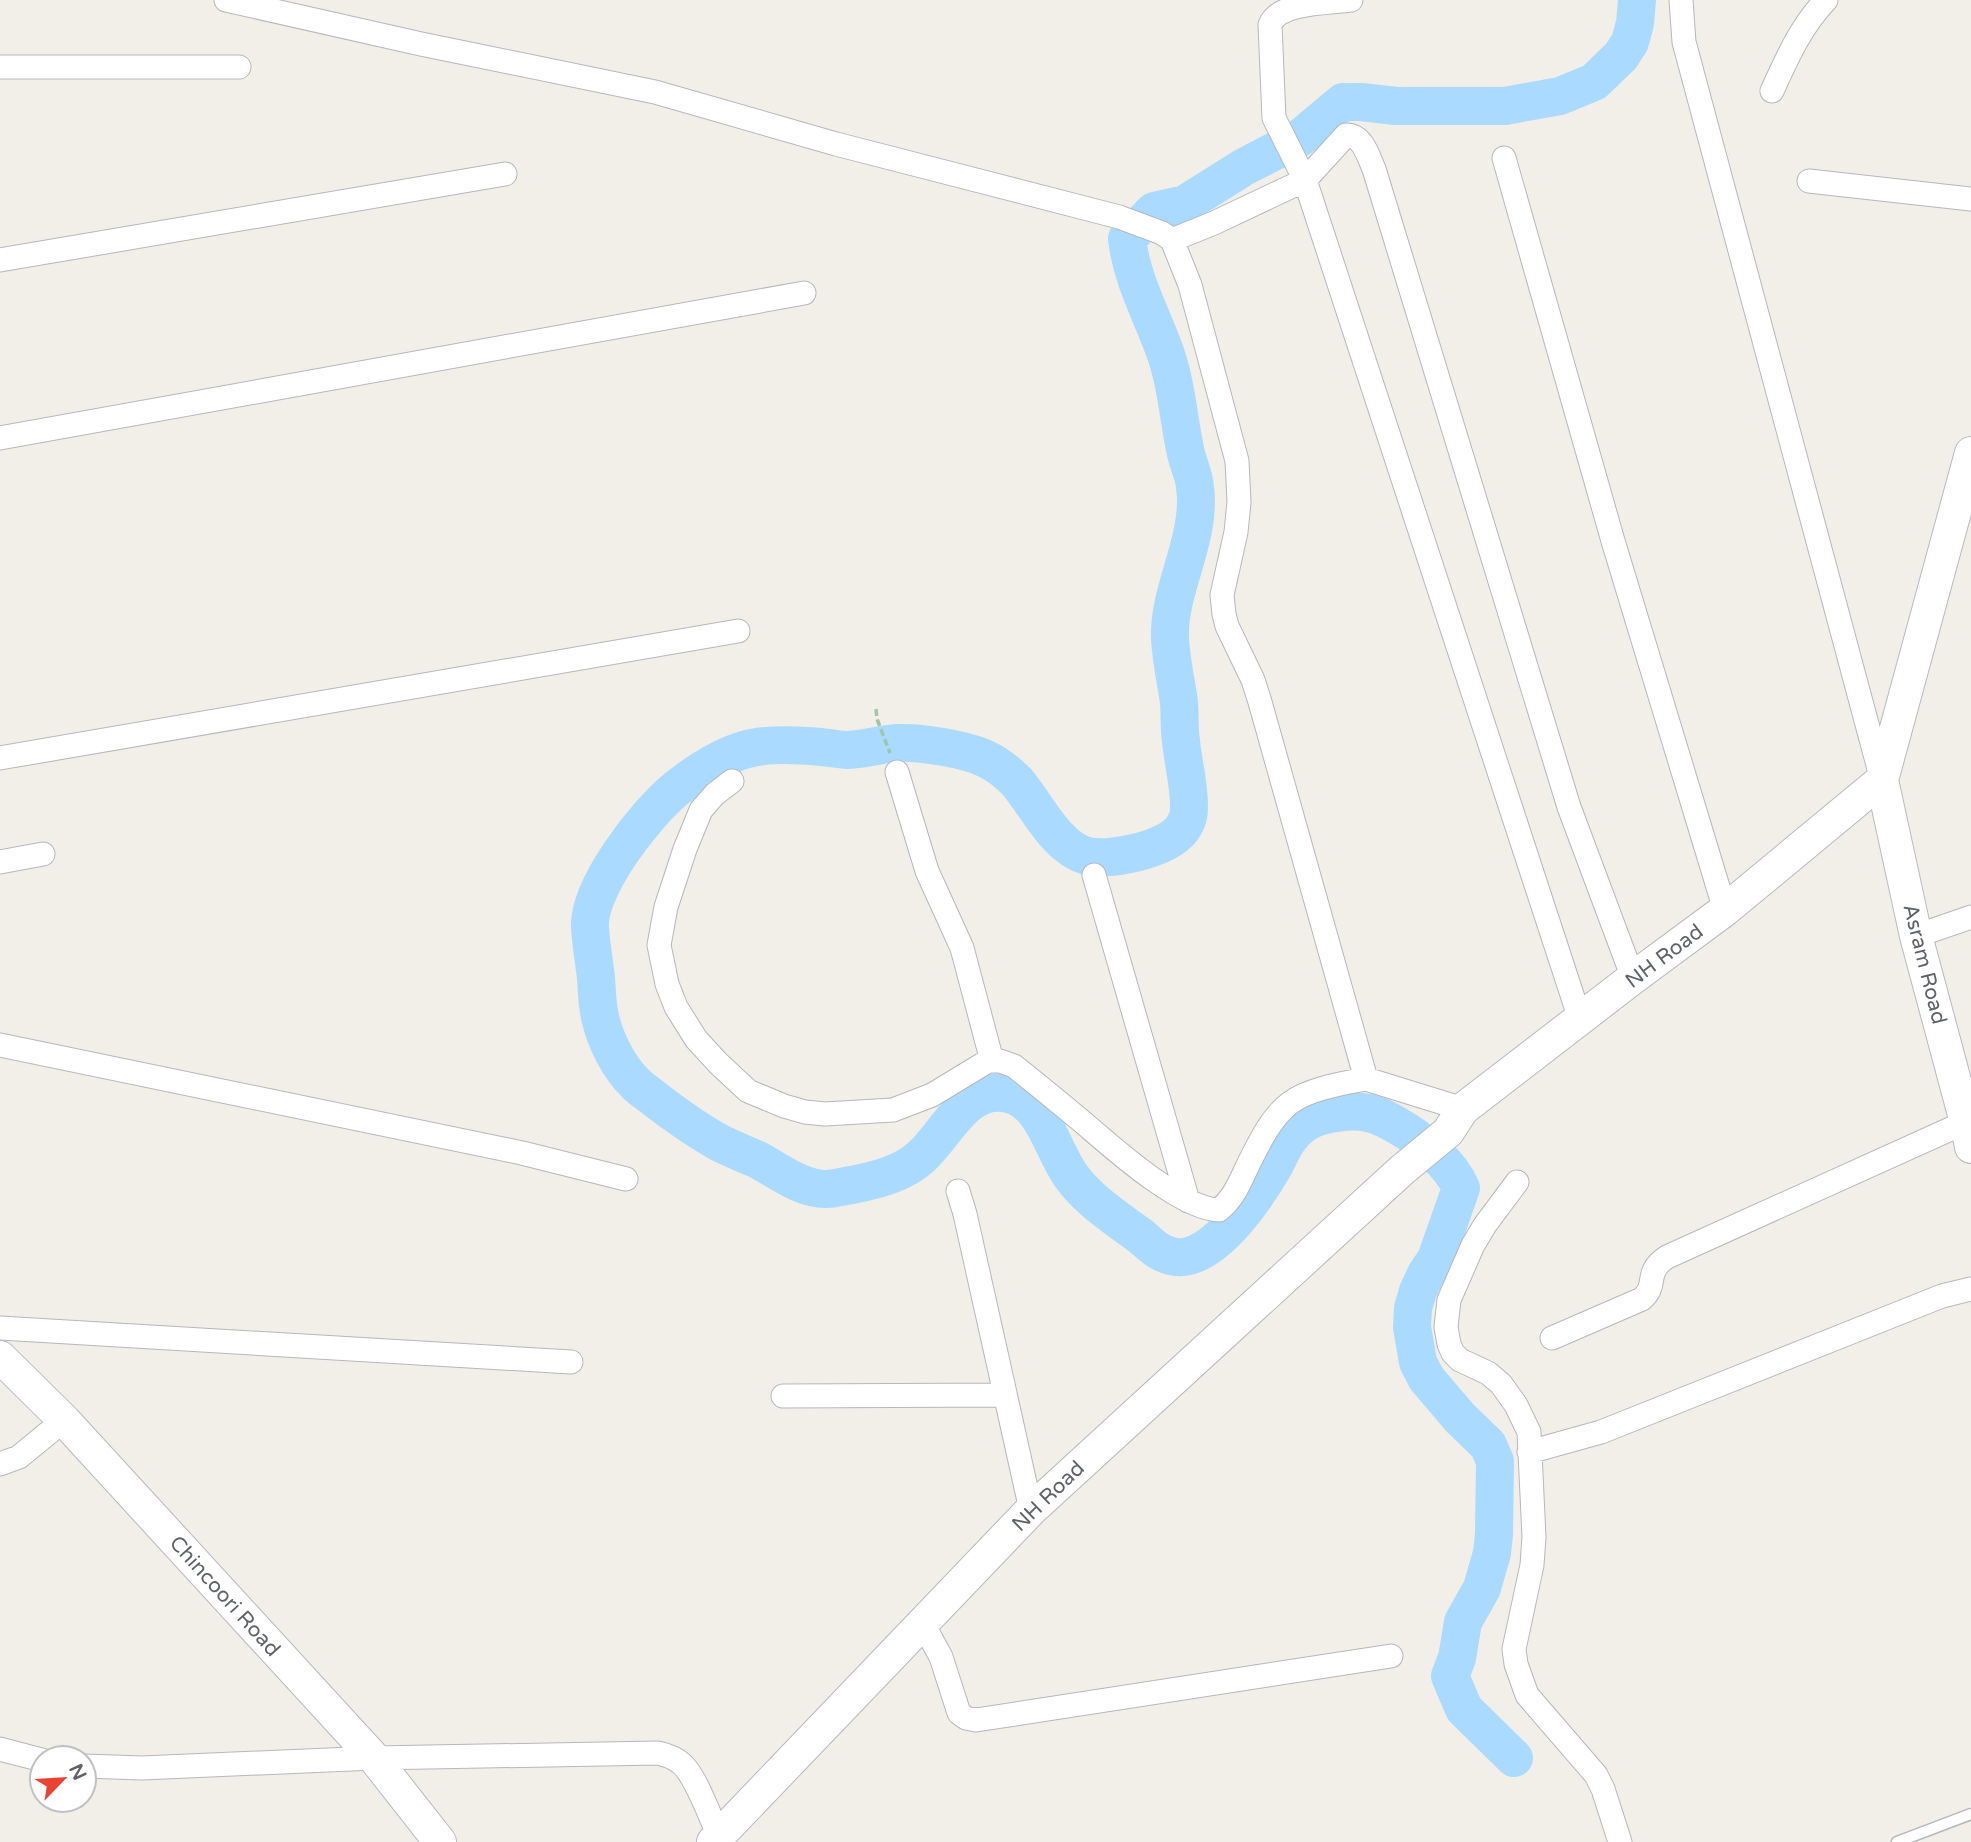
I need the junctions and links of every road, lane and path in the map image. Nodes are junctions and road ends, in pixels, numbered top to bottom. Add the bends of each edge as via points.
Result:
1 (226, 0) edge
2 (1351, 0) edge
3 (1681, 0) edge
4 (1826, 0) edge
5 (0, 66) edge
6 (239, 67) dead end
7 (1772, 91) dead end
8 (1504, 158) dead end
9 (1300, 171) junction
10 (505, 174) dead end
11 (1809, 181) dead end
12 (1971, 199) edge
13 (1167, 237) junction
14 (0, 260) edge
15 (804, 293) dead end
16 (0, 438) edge
17 (1971, 453) edge
18 (738, 631) dead end
19 (876, 709) dead end
20 (0, 758) edge
21 (897, 772) joint
22 (1882, 780) junction
23 (732, 781) dead end
24 (43, 854) dead end
25 (0, 862) edge
26 (1094, 875) dead end
27 (1725, 910) junction
28 (1971, 917) edge
29 (1916, 936) junction
30 (1633, 978) junction
31 (1580, 1019) junction
32 (0, 1045) edge
33 (992, 1061) junction
34 (1366, 1079) junction
35 (1455, 1120) junction
36 (1969, 1135) edge
37 (626, 1179) dead end
38 (1517, 1182) dead end
39 (958, 1191) dead end
40 (1188, 1201) junction
41 (1971, 1289) edge
42 (0, 1328) edge
43 (1552, 1338) dead end
44 (0, 1357) edge
45 (571, 1362) dead end
46 (1005, 1395) junction
47 (783, 1396) dead end
48 (64, 1420) junction
49 (1529, 1452) junction
50 (0, 1464) edge
51 (1031, 1510) junction
52 (923, 1624) junction
53 (1391, 1656) dead end
54 (0, 1749) edge
55 (28, 1756) edge
56 (373, 1759) junction
57 (98, 1766) edge
58 (1971, 1814) edge
59 (716, 1839) edge
60 (440, 1842) edge
61 (1620, 1842) edge
62 (1897, 1842) edge

1 - 13 street via 655,92 1119,217
2 - 9 street via 1292,8 1272,18 1274,118
3 - 22 street via 1684,42
4 - 7 street via 1793,46
5 - 6 street
8 - 27 street
9 - 13 street via 1214,223
9 - 30 street via 1346,135 1359,139 1374,169 1569,807
9 - 31 street
10 - 14 street
11 - 12 street
13 - 34 street via 1190,285 1237,461 1239,502 1222,595 1224,614 1260,702
15 - 16 street
17 - 22 main road
18 - 20 street
19 - 21 path
21 - 33 street via 927,871 962,948
22 - 27 main road, NH Road
22 - 29 main road, Asram Road
23 - 33 street via 701,810 670,896 659,945 676,1007 696,1039 748,1091 784,1106 825,1114 893,1110 932,1095
24 - 25 street
26 - 40 street
27 - 30 main road, NH Road
28 - 29 street
29 - 36 main road, Asram Road
30 - 31 main road, NH Road
31 - 35 main road, NH Road
32 - 37 street via 522,1153
33 - 40 street via 1014,1066 1140,1169
34 - 35 street
34 - 40 street via 1288,1104 1261,1139 1234,1195 1219,1210
35 - 51 main road, NH Road
36 - 43 street via 1667,1257 1655,1267 1648,1294 1642,1299
38 - 49 street via 1473,1245 1449,1300 1446,1327 1449,1344 1460,1360 1488,1373 1516,1405 1529,1432
39 - 46 street
41 - 49 street via 1942,1296 1601,1432
42 - 45 street
44 - 48 main road, Chincoori Road
46 - 47 street
46 - 51 street
48 - 50 street via 19,1457
48 - 56 main road, Chincoori Road
49 - 61 street via 1533,1551 1514,1649 1516,1664 1527,1695 1596,1774
51 - 52 main road, NH Road
52 - 53 street via 941,1657 959,1713 975,1720
52 - 59 main road, NH Road
54 - 55 street
56 - 57 street
56 - 59 street via 671,1756 692,1779
56 - 60 main road, Chincoori Road
58 - 62 lane

